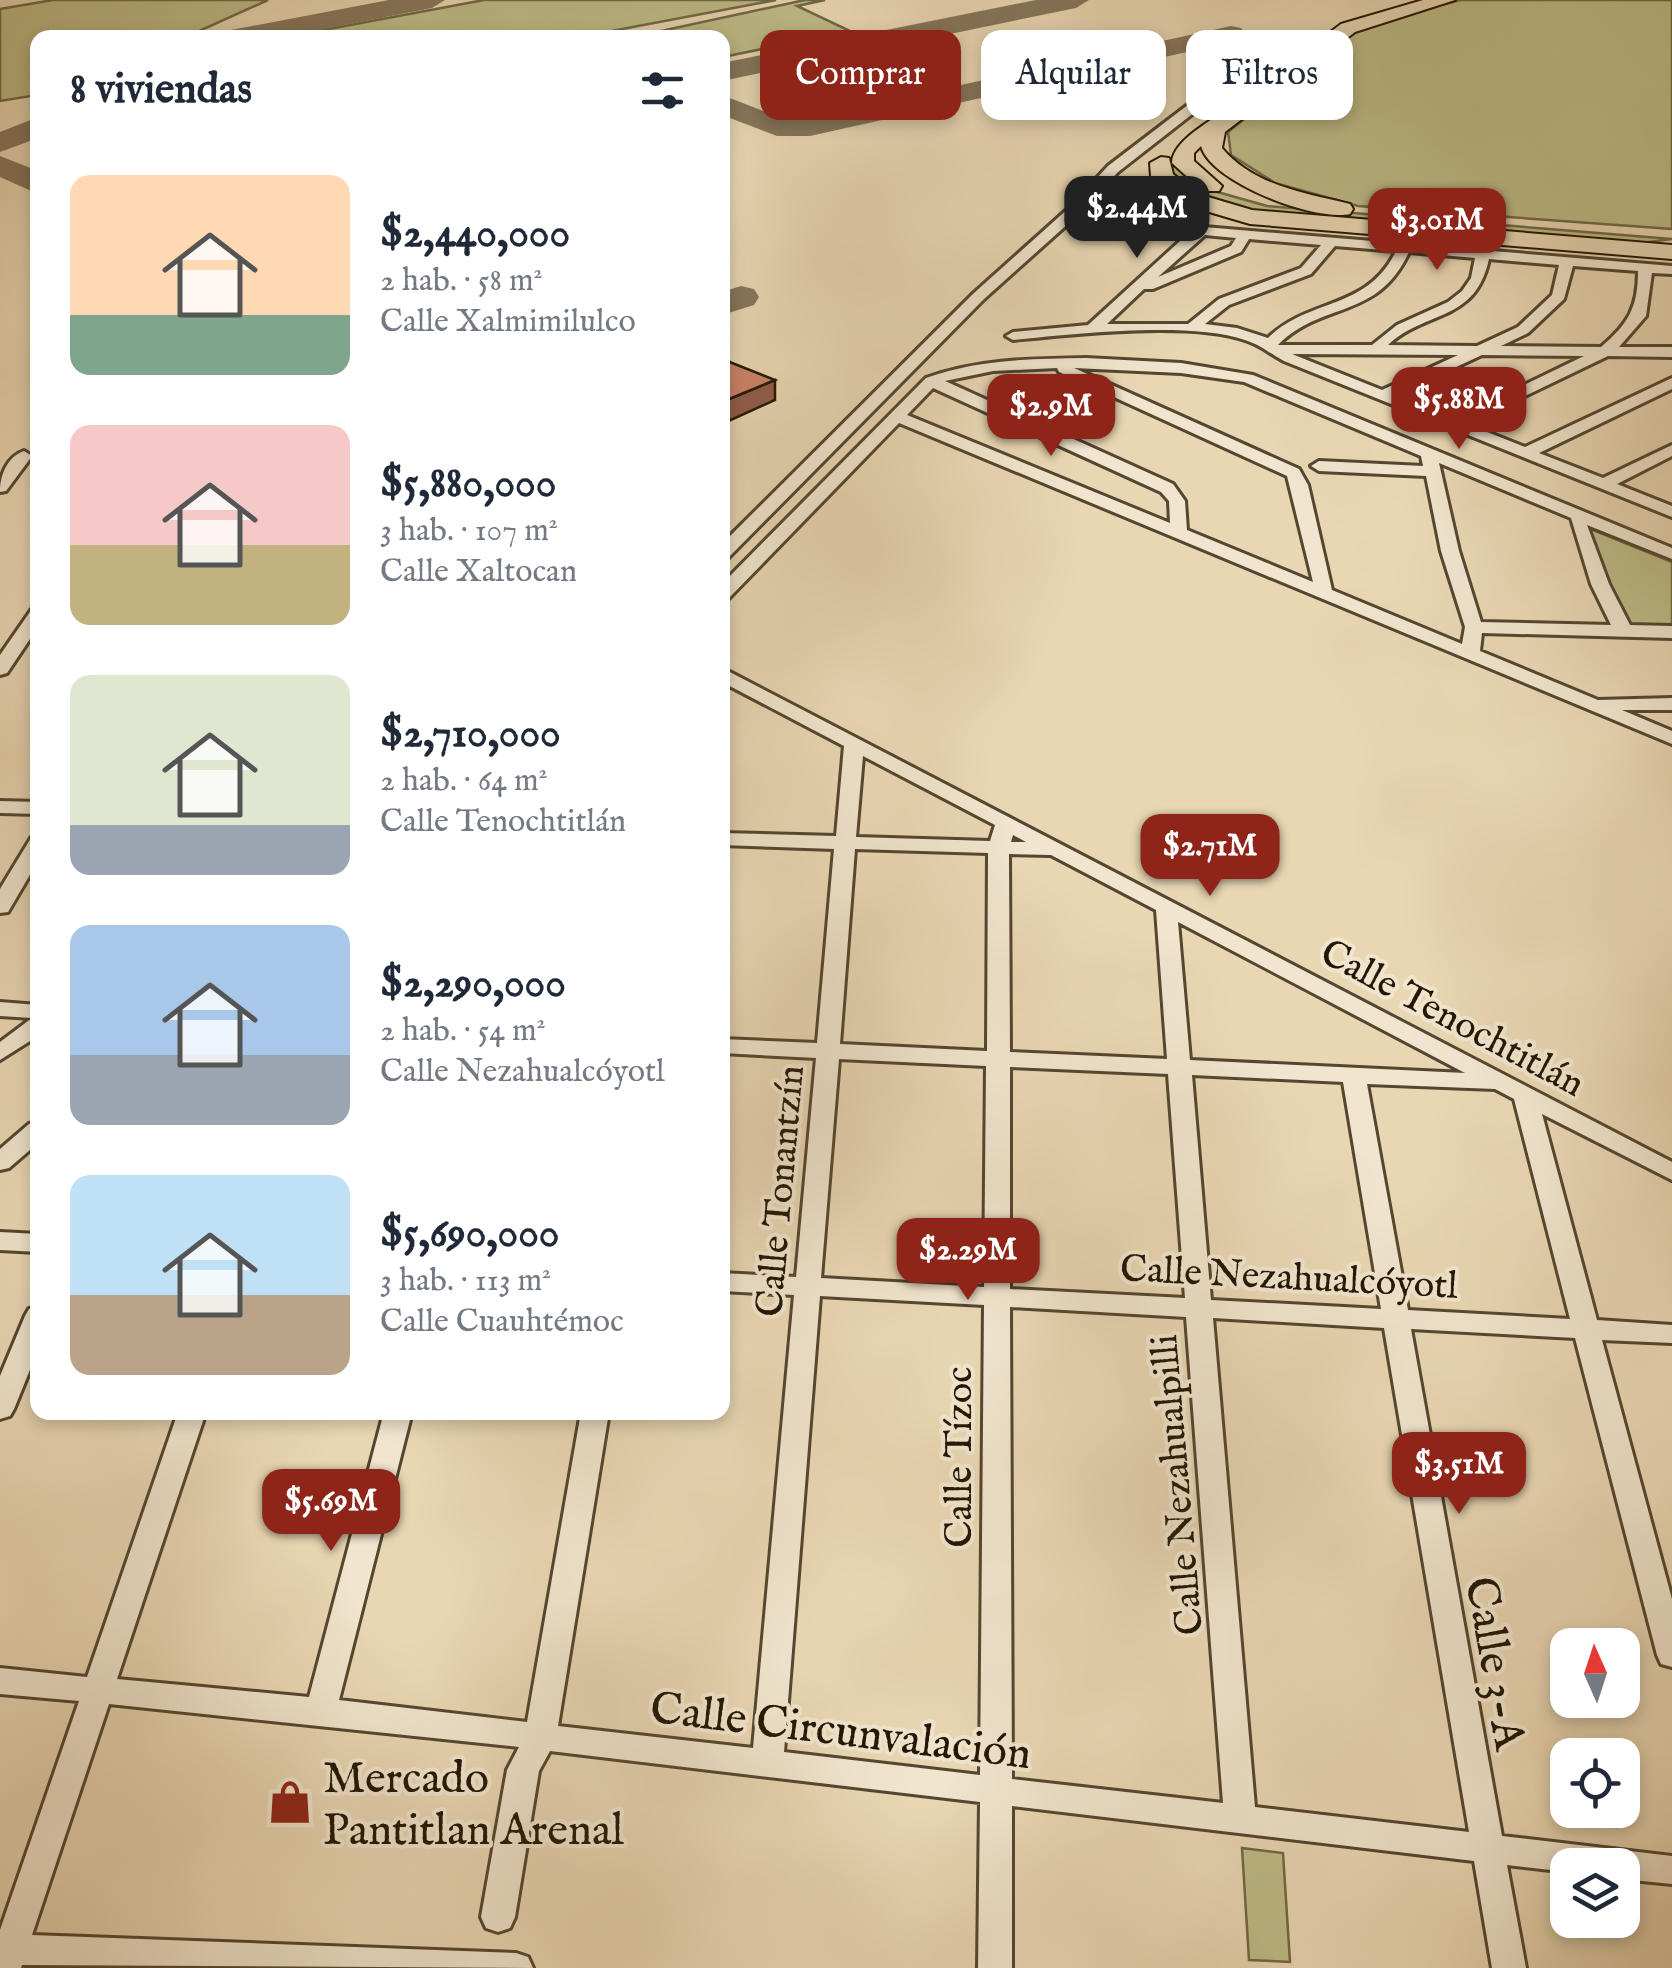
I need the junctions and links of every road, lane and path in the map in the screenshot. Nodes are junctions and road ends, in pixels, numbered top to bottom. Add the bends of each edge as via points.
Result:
1 (1419, 0) edge
2 (1446, 0) edge
3 (1330, 30) edge
4 (1345, 30) edge
5 (1195, 120) edge
6 (1196, 120) edge
7 (1201, 120) edge
8 (1204, 120) edge
9 (1172, 163) junction
10 (1356, 211) junction
11 (1244, 235) junction
12 (1672, 235) edge
13 (1330, 242) junction
14 (1672, 243) edge
15 (1404, 248) junction
16 (1672, 252) edge
17 (1483, 255) junction
18 (1640, 258) junction
19 (1567, 261) junction
20 (1672, 270) edge
21 (1005, 276) junction
22 (1141, 288) junction
23 (1093, 329) junction
24 (1190, 329) junction
25 (1266, 348) junction
26 (1374, 352) junction
27 (1484, 352) junction
28 (1604, 352) junction
29 (1672, 352) edge
30 (1057, 365) junction
31 (939, 377) junction
32 (1672, 383) edge
33 (854, 396) dead end
34 (1382, 396) junction
35 (875, 400) junction
36 (897, 416) junction
37 (1453, 426) junction
38 (1361, 448) dead end
39 (1672, 450) edge
40 (0, 451) edge
41 (1526, 453) junction
42 (30, 458) edge
43 (30, 459) edge
44 (1432, 462) junction
45 (1319, 466) dead end
46 (1371, 467) junction
47 (1604, 484) junction
48 (0, 487) edge
49 (1672, 512) edge
50 (1580, 516) junction
51 (1179, 533) junction
52 (730, 546) edge
53 (1672, 554) edge
54 (730, 587) edge
55 (1324, 593) junction
56 (30, 622) edge
57 (1474, 627) junction
58 (1623, 630) junction
59 (1672, 632) edge
60 (7, 647) edge
61 (1470, 654) junction
62 (0, 669) edge
63 (730, 682) edge
64 (1672, 704) edge
65 (1594, 706) junction
66 (1672, 738) edge
67 (854, 742) junction
68 (0, 806) edge
69 (30, 808) edge
70 (1003, 835) junction
71 (730, 839) edge
72 (847, 842) junction
73 (30, 856) edge
74 (1166, 905) junction
75 (0, 907) edge
76 (0, 1010) edge
77 (30, 1012) edge
78 (30, 1030) edge
79 (730, 1046) edge
80 (828, 1052) junction
81 (0, 1053) edge
82 (999, 1059) junction
83 (1178, 1068) junction
84 (1354, 1077) junction
85 (1513, 1089) junction
86 (30, 1137) edge
87 (0, 1162) edge
88 (1672, 1172) edge
89 (0, 1242) edge
90 (30, 1244) edge
91 (730, 1282) edge
92 (809, 1287) junction
93 (996, 1297) junction
94 (1200, 1309) junction
95 (1395, 1320) junction
96 (1588, 1330) junction
97 (1672, 1334) edge
98 (30, 1336) edge
99 (0, 1409) edge
100 (189, 1420) edge
101 (396, 1420) edge
102 (594, 1420) edge
103 (1672, 1655) edge
104 (0, 1681) edge
105 (96, 1691) junction
106 (321, 1711) junction
107 (540, 1739) junction
108 (767, 1766) junction
109 (996, 1792) junction
110 (1240, 1821) junction
111 (1486, 1847) junction
112 (1672, 1870) edge
113 (498, 1916) dead end
114 (7, 1959) edge
115 (492, 1968) edge
116 (516, 1968) edge
117 (995, 1968) edge
118 (1509, 1968) edge

1 - 3 main road
2 - 4 main road
5 - 21 street via 1112,169
6 - 21 street via 1114,179 1024,268
7 - 9 main road
8 - 10 main road via 1214,153 1243,176
9 - 10 main road via 1247,198
9 - 18 main road via 1162,176 1183,195 1250,217
10 - 12 main road
11 - 13 street
11 - 22 street via 1236,249
11 - 22 street via 1200,232
13 - 15 street
13 - 24 street via 1306,271 1224,302
14 - 18 main road
15 - 17 street
15 - 25 street via 1396,272 1378,288 1284,329
16 - 18 main road
17 - 19 street
17 - 26 street via 1475,286 1458,302 1390,335
18 - 19 street
18 - 20 street
18 - 28 street via 1644,309
19 - 27 street via 1552,306
21 - 35 street
22 - 23 street
23 - 24 street
23 - 25 street via 1012,336 1216,339
24 - 25 street via 1255,337
25 - 26 street
25 - 34 street
26 - 27 street
27 - 28 street
27 - 34 street
28 - 29 street
28 - 37 street
30 - 31 street via 972,368
30 - 44 street via 1202,368 1248,378
30 - 55 street via 1293,473
31 - 36 street
31 - 51 street via 1167,488 1177,501
32 - 41 street
33 - 35 street
34 - 37 street
35 - 52 street
36 - 51 street
36 - 54 street
37 - 41 street
38 - 46 street
39 - 47 street
40 - 42 street
41 - 47 street
43 - 48 street
44 - 46 street
44 - 50 street
44 - 57 street
45 - 46 street
47 - 49 street
50 - 53 street
50 - 58 street via 1600,584
51 - 55 street
55 - 61 street
56 - 60 street
57 - 58 street
57 - 61 street
58 - 59 street
60 - 62 street
61 - 65 street
63 - 67 street, Calle Tenochtitlán
64 - 65 street
65 - 66 street
67 - 70 street, Calle Tenochtitlán
67 - 72 street, Calle Tonantzín
68 - 69 street
70 - 72 street
70 - 74 street, Calle Tenochtitlán via 1059,849
70 - 82 street, Calle Tízoc
71 - 72 street
72 - 80 street, Calle Tonantzín
73 - 75 street
74 - 83 street, Calle Nezahualpilli
74 - 85 street, Calle Tenochtitlán
76 - 77 street
78 - 81 street
79 - 80 street
80 - 82 street
80 - 92 street, Calle Tonantzín
82 - 83 street
82 - 93 street, Calle Tízoc
83 - 84 street
83 - 94 street, Calle Nezahualpilli
84 - 85 street
84 - 95 street, Calle 3-A
85 - 88 street, Calle Tenochtitlán
85 - 96 street
86 - 87 street
89 - 90 street
91 - 92 street, Calle Nezahualcóyotl
92 - 93 street, Calle Nezahualcóyotl
92 - 108 street, Calle Tonantzín
93 - 94 street, Calle Nezahualcóyotl
93 - 109 street, Calle Tízoc
94 - 95 street, Calle Nezahualcóyotl
94 - 110 street, Calle Nezahualpilli
95 - 96 street, Calle Nezahualcóyotl
95 - 111 street, Calle 3-A
96 - 97 street, Calle Nezahualcóyotl
96 - 103 street
98 - 99 street
100 - 105 street
101 - 106 street
102 - 107 street
104 - 105 street, Calle Circunvalación
105 - 106 street, Calle Circunvalación
105 - 114 street
106 - 107 street, Calle Circunvalación
107 - 108 street, Calle Circunvalación
107 - 113 street via 522,1770
108 - 109 street, Calle Circunvalación
109 - 110 street, Calle Circunvalación
109 - 117 street, Calle Tízoc
110 - 111 street, Calle Circunvalación
111 - 112 street, Calle Circunvalación
111 - 118 street, Calle 3-A
114 - 115 street
115 - 116 street

